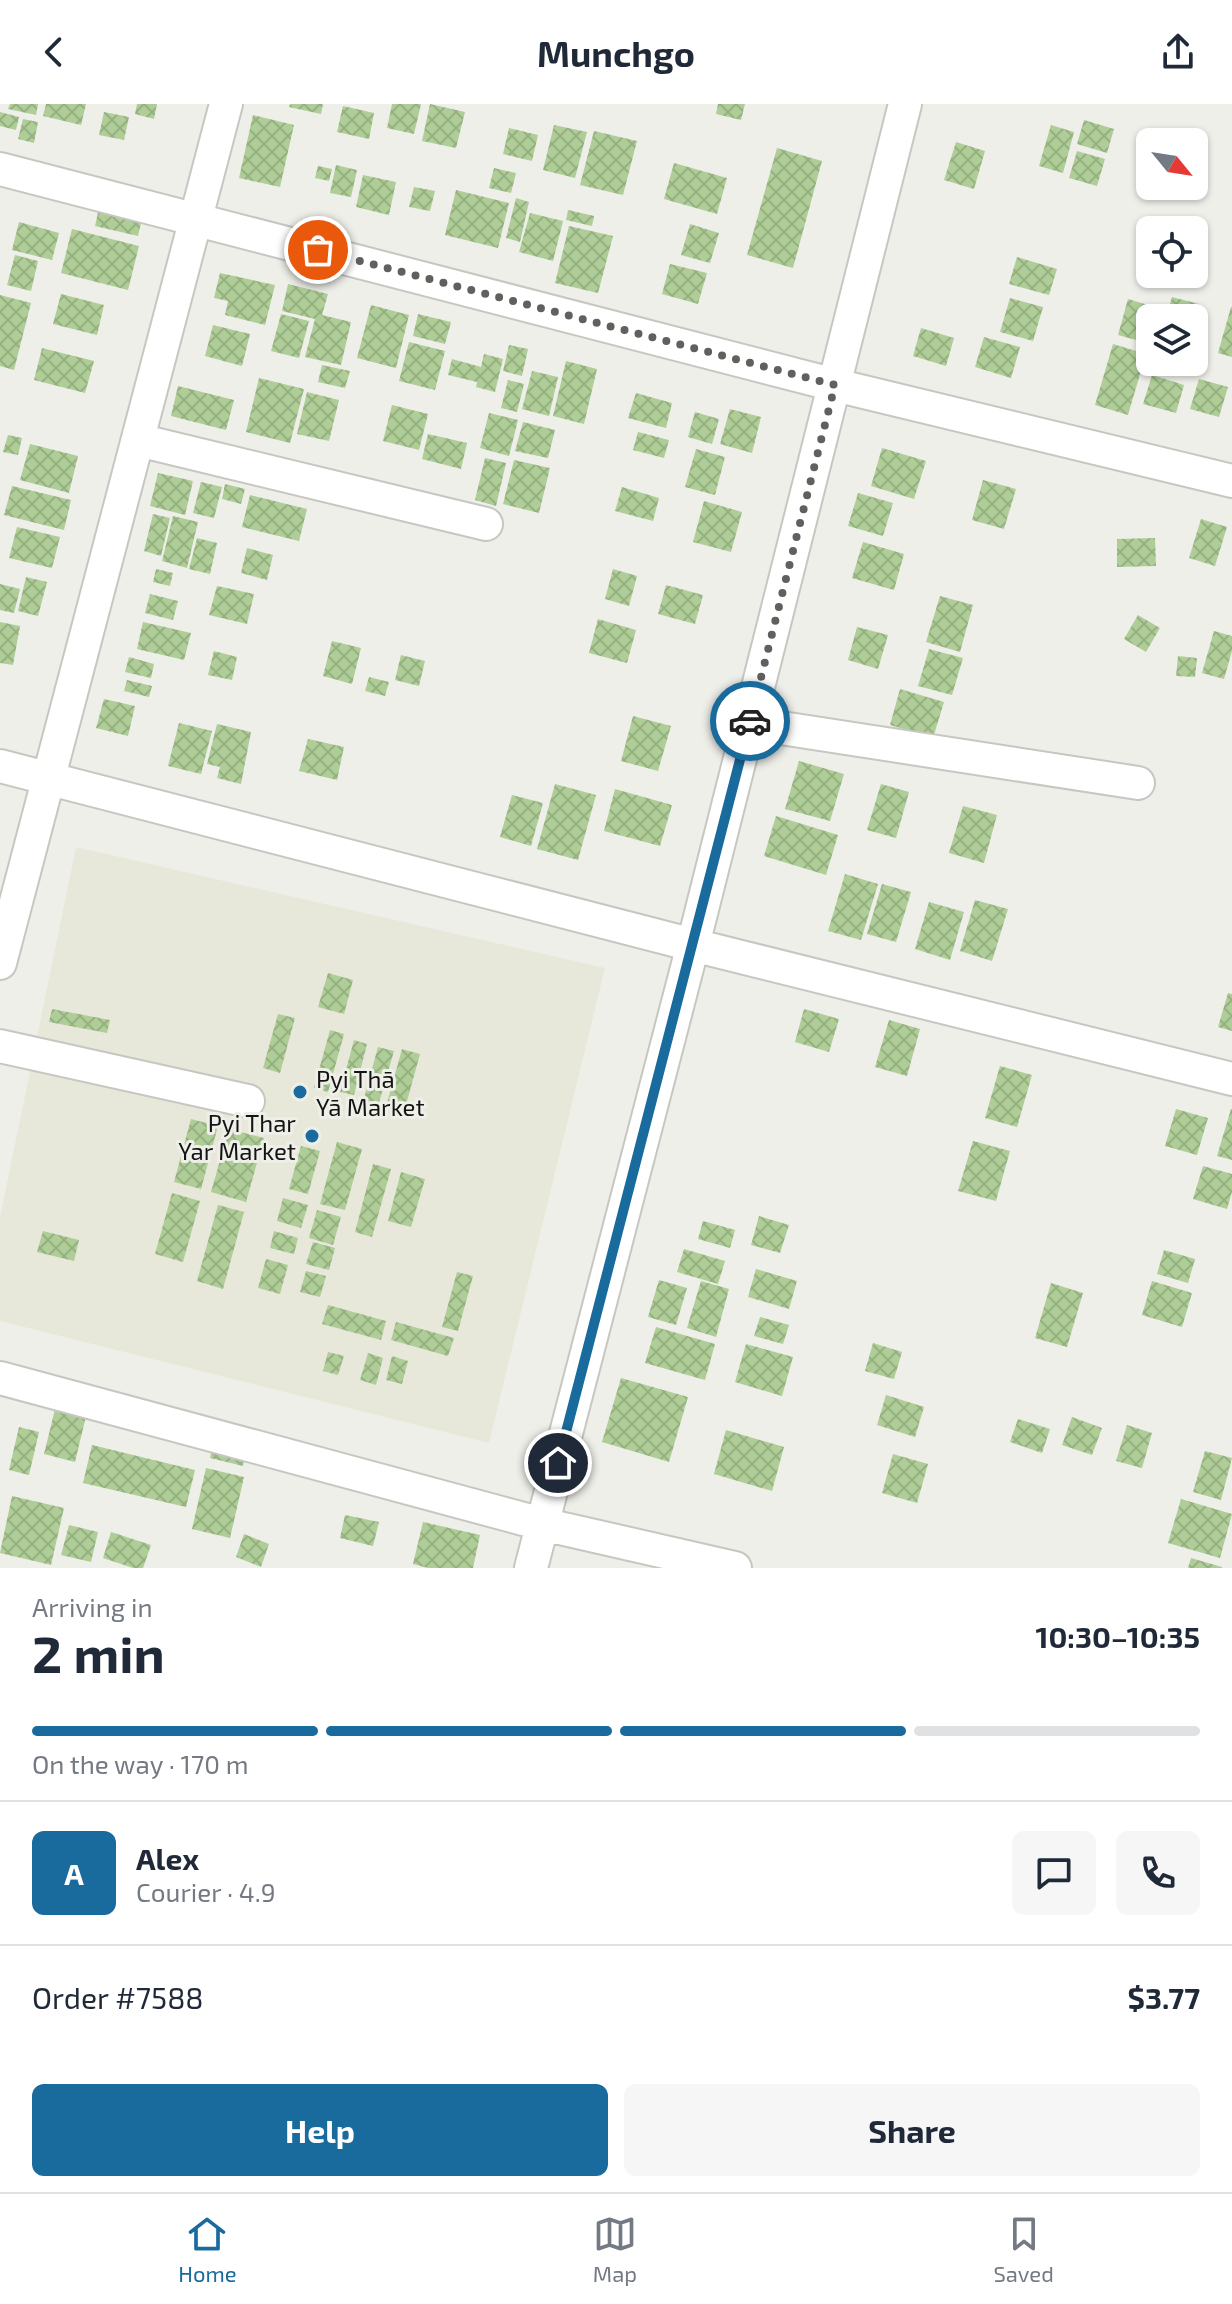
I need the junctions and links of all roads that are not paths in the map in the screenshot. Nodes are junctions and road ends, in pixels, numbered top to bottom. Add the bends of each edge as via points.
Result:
1 (226, 104) edge
2 (905, 104) edge
3 (0, 169) edge
4 (197, 219) junction
5 (835, 385) junction
6 (138, 440) junction
7 (1232, 481) edge
8 (486, 524) dead end
9 (749, 723) junction
10 (0, 766) edge
11 (47, 777) junction
12 (1138, 783) dead end
13 (693, 945) junction
14 (0, 963) edge
15 (0, 1046) edge
16 (1232, 1079) edge
17 (248, 1101) dead end
18 (0, 1378) edge
19 (542, 1524) junction
20 (531, 1568) edge
21 (735, 1568) edge

1 - 4 street
2 - 5 street
3 - 4 street
4 - 5 street
4 - 6 street
5 - 7 street
5 - 9 street
6 - 8 street
6 - 11 street
9 - 12 street
9 - 13 street
10 - 11 street
11 - 13 street
11 - 14 street
13 - 16 street
13 - 19 street
15 - 17 street
18 - 19 street
19 - 20 street
19 - 21 street

